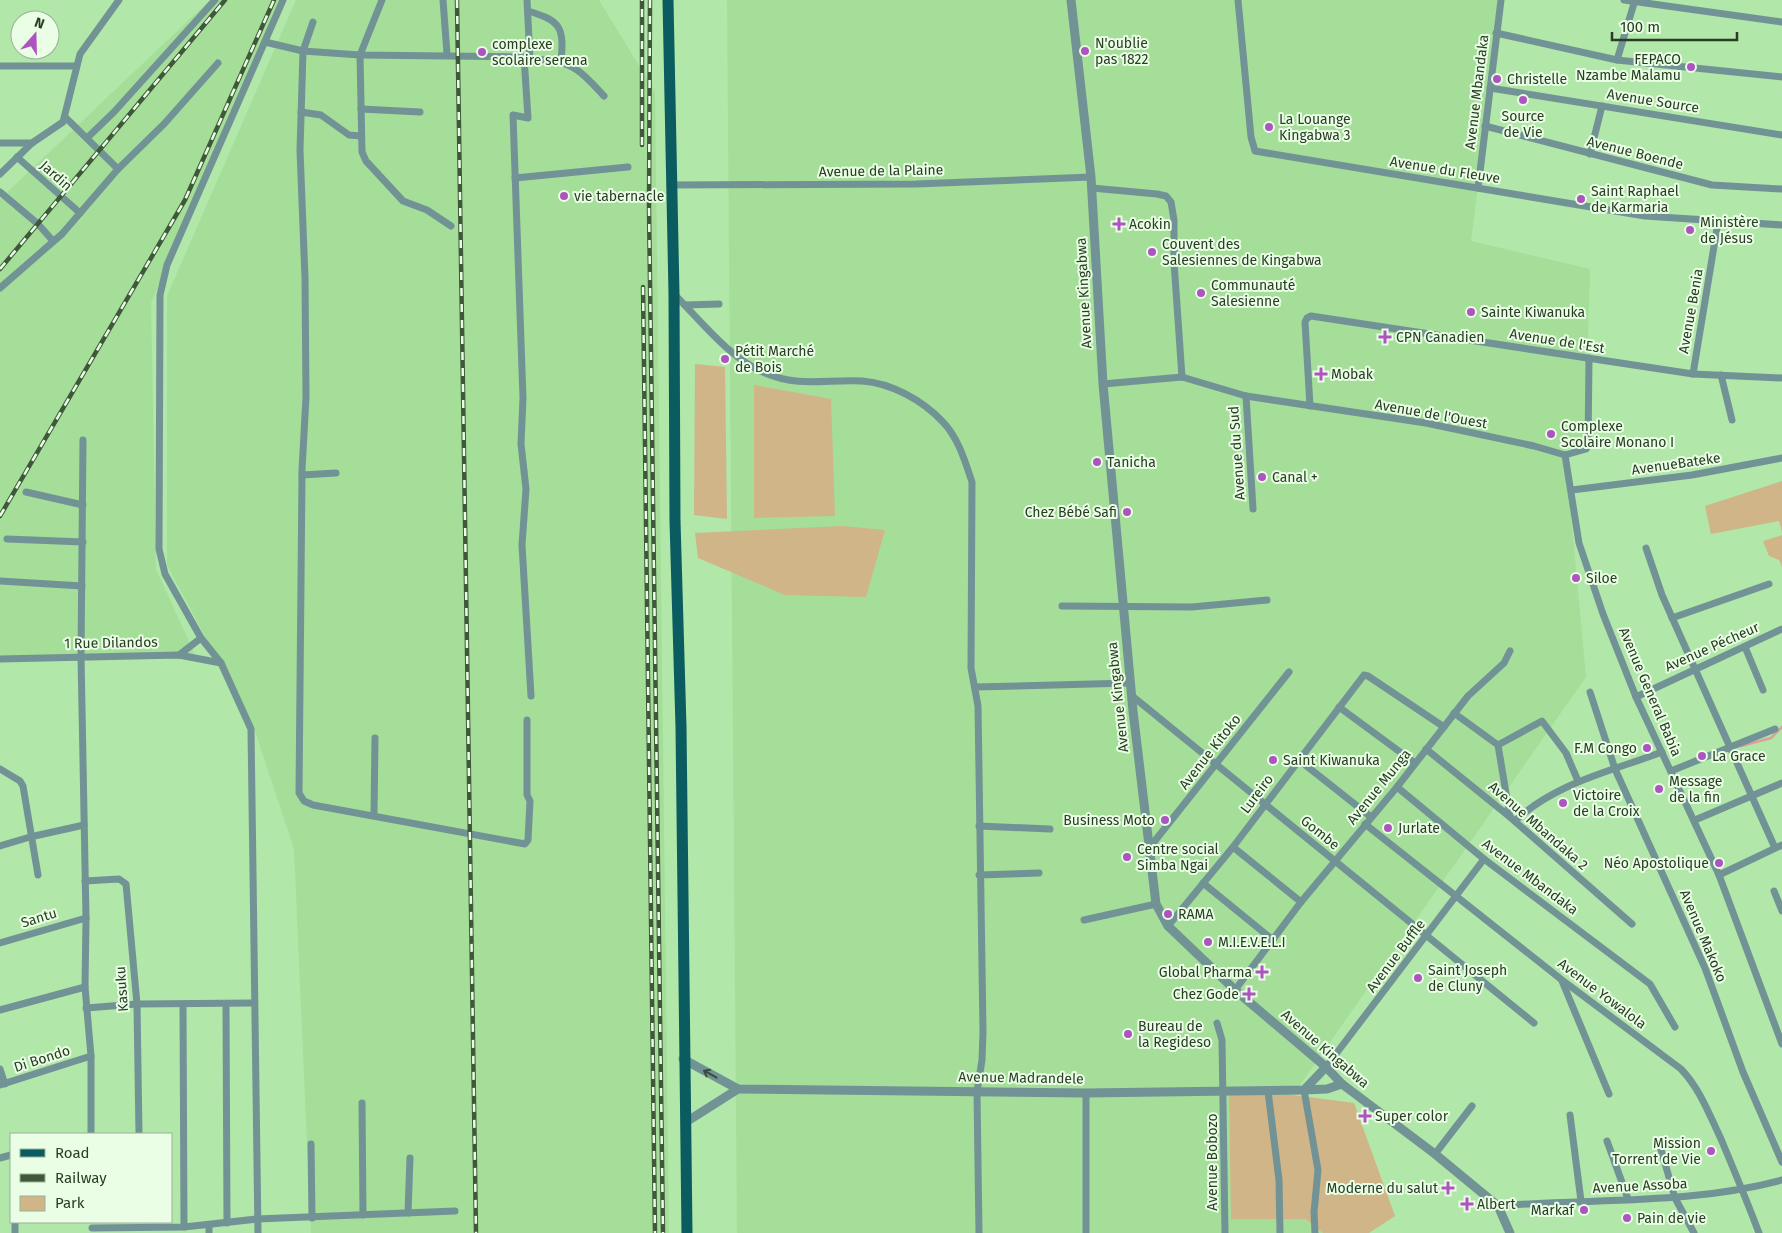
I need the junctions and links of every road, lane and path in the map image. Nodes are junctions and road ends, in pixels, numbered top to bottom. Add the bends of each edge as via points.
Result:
1 (119, 0) edge
2 (215, 0) edge
3 (283, 0) edge
4 (382, 0) edge
5 (443, 0) edge
6 (527, 0) edge
7 (668, 0) edge
8 (1071, 0) edge
9 (1238, 0) edge
10 (1501, 0) edge
11 (1624, 0) edge
12 (1635, 0) edge
13 (528, 11) junction
14 (313, 22) dead end
15 (1782, 22) edge
16 (1496, 33) junction
17 (265, 42) junction
18 (303, 51) junction
19 (447, 54) junction
20 (360, 55) junction
21 (527, 59) junction
22 (1617, 60) junction
23 (561, 62) junction
24 (218, 63) dead end
25 (0, 66) edge
26 (76, 66) junction
27 (1782, 77) edge
28 (1490, 88) junction
29 (604, 96) dead end
30 (1602, 106) junction
31 (361, 109) junction
32 (301, 112) junction
33 (420, 112) dead end
34 (65, 117) junction
35 (1485, 126) junction
36 (1782, 135) edge
37 (361, 136) junction
38 (87, 138) junction
39 (0, 143) edge
40 (32, 143) junction
41 (1590, 154) junction
42 (17, 157) junction
43 (628, 167) dead end
44 (118, 169) junction
45 (0, 174) edge
46 (1091, 177) junction
47 (516, 178) junction
48 (670, 185) junction
49 (1092, 188) junction
50 (1478, 188) junction
51 (1782, 189) edge
52 (0, 192) edge
53 (80, 213) junction
54 (1718, 222) junction
55 (451, 226) dead end
56 (1782, 226) edge
57 (53, 241) junction
58 (1, 285) edge
59 (674, 294) junction
60 (719, 304) dead end
61 (685, 305) junction
62 (1589, 358) junction
63 (1693, 374) junction
64 (1721, 375) junction
65 (1182, 377) junction
66 (1782, 378) edge
67 (1103, 384) junction
68 (1246, 396) junction
69 (1310, 406) junction
70 (1732, 420) dead end
71 (83, 440) dead end
72 (1565, 455) junction
73 (1782, 458) edge
74 (336, 473) dead end
75 (302, 475) junction
76 (1572, 490) junction
77 (26, 492) dead end
78 (83, 504) junction
79 (1253, 509) dead end
80 (7, 539) dead end
81 (82, 542) junction
82 (1646, 548) dead end
83 (0, 581) edge
84 (1769, 584) dead end
85 (82, 586) junction
86 (1266, 600) dead end
87 (1062, 606) dead end
88 (1123, 607) junction
89 (1672, 618) junction
90 (1782, 629) edge
91 (201, 638) junction
92 (1745, 647) junction
93 (1510, 651) dead end
94 (178, 655) junction
95 (81, 656) junction
96 (0, 659) edge
97 (221, 663) junction
98 (1695, 668) junction
99 (1289, 672) dead end
100 (1130, 683) junction
101 (975, 687) junction
102 (1763, 690) dead end
103 (1590, 692) dead end
104 (1131, 695) junction
105 (531, 696) dead end
106 (1636, 696) junction
107 (1339, 707) junction
108 (1454, 713) junction
109 (527, 720) dead end
110 (1444, 726) junction
111 (1775, 729) dead end
112 (374, 738) dead end
113 (1498, 745) junction
114 (1728, 747) junction
115 (1426, 749) junction
116 (1662, 752) junction
117 (1299, 760) junction
118 (1415, 763) junction
119 (1217, 765) junction
120 (0, 769) edge
121 (1616, 769) junction
122 (1671, 770) junction
123 (1578, 781) junction
124 (1782, 784) edge
125 (1397, 787) junction
126 (1752, 797) junction
127 (1265, 804) junction
128 (374, 815) junction
129 (1371, 817) junction
130 (1513, 819) junction
131 (1694, 820) junction
132 (1365, 824) junction
133 (84, 825) junction
134 (979, 826) junction
135 (1050, 829) dead end
136 (30, 837) junction
137 (0, 846) edge
138 (1778, 846) edge
139 (1233, 847) junction
140 (1150, 848) junction
141 (1484, 859) junction
142 (1335, 861) junction
143 (1039, 873) dead end
144 (38, 875) dead end
145 (979, 875) junction
146 (1719, 875) junction
147 (85, 881) junction
148 (1203, 883) junction
149 (1774, 891) dead end
150 (1457, 896) junction
151 (1301, 902) junction
152 (1156, 904) junction
153 (1782, 911) edge
154 (86, 918) junction
155 (1084, 920) dead end
156 (1632, 924) dead end
157 (1168, 926) junction
158 (1427, 936) junction
159 (1272, 940) junction
160 (0, 943) edge
161 (1562, 980) junction
162 (85, 987) junction
163 (1235, 990) junction
164 (254, 1003) junction
165 (137, 1004) junction
166 (226, 1004) junction
167 (183, 1005) junction
168 (86, 1008) junction
169 (0, 1010) edge
170 (1218, 1023) dead end
171 (1534, 1023) dead end
172 (1675, 1027) dead end
173 (1782, 1044) edge
174 (91, 1056) junction
175 (683, 1059) junction
176 (1326, 1067) junction
177 (0, 1068) edge
178 (2, 1084) edge
179 (1342, 1084) junction
180 (738, 1089) junction
181 (1304, 1090) junction
182 (1224, 1091) junction
183 (1268, 1091) junction
184 (977, 1092) junction
185 (1086, 1093) junction
186 (1609, 1094) dead end
187 (362, 1103) dead end
188 (1472, 1106) dead end
189 (1570, 1116) dead end
190 (686, 1122) junction
191 (89, 1133) edge
192 (139, 1133) edge
193 (1607, 1140) dead end
194 (311, 1144) dead end
195 (1660, 1146) dead end
196 (1435, 1154) junction
197 (410, 1158) dead end
198 (1782, 1162) edge
199 (1782, 1180) edge
200 (1743, 1190) junction
201 (1676, 1198) junction
202 (1628, 1199) junction
203 (1581, 1201) junction
204 (1498, 1206) junction
205 (455, 1211) dead end
206 (408, 1213) junction
207 (363, 1215) junction
208 (312, 1218) junction
209 (257, 1220) junction
210 (226, 1223) junction
211 (140, 1224) edge
212 (209, 1224) junction
213 (92, 1227) edge
214 (184, 1227) junction
215 (119, 1230) edge
216 (163, 1230) edge
217 (209, 1233) edge
218 (258, 1233) edge
219 (687, 1233) edge
220 (979, 1233) edge
221 (1086, 1233) edge
222 (1225, 1233) edge
223 (1280, 1233) edge
224 (1314, 1233) edge
225 (1510, 1233) edge
226 (1694, 1233) edge
227 (1759, 1233) edge

1 - 26 street via 84,47
2 - 38 street
3 - 17 street
4 - 20 street
5 - 19 street
6 - 13 street
7 - 48 main road
8 - 46 street, Avenue Kingabwa
9 - 50 street, Avenue du Fleuve via 1255,151
10 - 16 street, Avenue Mbandaka
11 - 12 street
12 - 15 street
12 - 22 street
13 - 21 street
13 - 23 street via 543,15 560,29 563,38
14 - 18 street
16 - 22 street
16 - 28 street, Avenue Mbandaka
17 - 18 street
17 - 91 street via 167,265 160,295 159,549 166,574
18 - 20 street
18 - 32 street
19 - 20 street
19 - 21 street
20 - 31 street
21 - 23 street
21 - 47 street via 528,118 513,115
22 - 27 street
23 - 29 street via 576,68
24 - 44 street via 164,124
25 - 26 street
26 - 34 street
28 - 30 street, Avenue Source
28 - 35 street, Avenue Mbandaka
30 - 36 street, Avenue Source
30 - 41 street
31 - 33 street
31 - 37 street
32 - 37 street via 320,114 349,135
32 - 75 street via 306,397
34 - 38 street
34 - 40 street
35 - 41 street, Avenue Boende
35 - 50 street, Avenue Mbandaka
37 - 55 street via 366,161 403,202 427,210
38 - 44 street
39 - 40 street
40 - 42 street
41 - 51 street, Avenue Boende via 1712,185
42 - 45 street
42 - 53 street, Jardin
43 - 47 street
44 - 53 street
46 - 48 street, Avenue de la Plaine via 907,184
46 - 49 street, Avenue Kingabwa
47 - 105 street via 523,398 520,444 526,489 522,545
48 - 59 main road
49 - 65 street via 1166,196 1171,202
49 - 67 street, Avenue Kingabwa
50 - 54 street, Avenue du Fleuve via 1645,216
52 - 57 street
53 - 57 street
54 - 56 street, Avenue du Fleuve
54 - 63 street, Avenue Benia
57 - 58 street
59 - 61 street
59 - 175 main road
60 - 61 street
61 - 101 street via 739,359 765,373 798,383 861,381 879,384 898,390 942,421 964,456 972,482 971,668
62 - 63 street, Avenue de l'Est
62 - 69 street, Avenue de l'Est via 1311,316 1305,322
62 - 72 street via 1588,446
63 - 64 street, Avenue de l'Est
64 - 66 street, Avenue de l'Est
64 - 70 street
65 - 67 street, Avenue de l'Ouest
65 - 68 street, Avenue de l'Ouest
67 - 88 street, Avenue Kingabwa
68 - 69 street, Avenue de l'Ouest
68 - 79 street, Avenue du Sud
69 - 72 street, Avenue de l'Ouest via 1426,423
71 - 78 street
72 - 76 street, Avenue General Babia
73 - 76 street, AvenueBateke via 1692,476
74 - 75 street
75 - 128 street via 300,793 304,801 313,805
76 - 106 street, Avenue General Babia via 1585,565
77 - 78 street
78 - 81 street
80 - 81 street
81 - 85 street
82 - 89 street
83 - 85 street
84 - 89 street
85 - 95 street
86 - 88 street via 1192,607
87 - 88 street
88 - 100 street, Avenue Kingabwa
89 - 98 street
90 - 92 street, Avenue Pécheur
91 - 94 street
91 - 97 street
92 - 98 street, Avenue Pécheur
92 - 102 street
93 - 108 street, Avenue Munga via 1504,663
94 - 95 street, 1 Rue Dilandos
94 - 97 street, 1 Rue Dilandos
95 - 96 street, 1 Rue Dilandos
95 - 133 street
97 - 164 street via 251,729
98 - 106 street, Avenue Pécheur
98 - 114 street
99 - 119 street, Avenue Kitoko
100 - 101 street
100 - 104 street, Avenue Kingabwa
101 - 134 street
103 - 121 street, Avenue Makoko
104 - 119 street, Gombe
104 - 140 street, Avenue Kingabwa
106 - 116 street, Avenue General Babia
107 - 110 street, Lureiro via 1364,675
107 - 117 street, Lureiro
107 - 118 street
108 - 110 street, Avenue Munga
108 - 113 street
109 - 128 street via 527,795 530,801 528,840 525,844
110 - 115 street, Avenue Munga
111 - 114 street
112 - 128 street
113 - 123 street via 1542,721 1566,753
113 - 130 street
114 - 122 street
114 - 126 street
115 - 118 street, Avenue Munga
115 - 130 street, Avenue Mbandaka 2
116 - 121 street
116 - 122 street, Avenue General Babia
117 - 127 street, Lureiro
117 - 129 street
118 - 125 street, Avenue Munga
119 - 127 street, Gombe
119 - 140 street, Avenue Kitoko
120 - 136 street via 22,783
121 - 123 street
121 - 198 street, Avenue Makoko via 1705,968 1743,1072
122 - 131 street, Avenue General Babia
123 - 130 street
124 - 126 street
125 - 129 street, Avenue Munga
125 - 141 street, Avenue Mbandaka
126 - 131 street
126 - 138 street
127 - 139 street, Lureiro
127 - 142 street, Gombe
129 - 132 street, Avenue Munga
130 - 156 street, Avenue Mbandaka 2
131 - 146 street, Avenue General Babia
132 - 142 street, Avenue Munga
132 - 150 street, Avenue Yowalola
133 - 136 street
133 - 147 street
134 - 135 street
134 - 145 street
136 - 137 street
136 - 144 street
138 - 146 street
139 - 148 street, Lureiro
139 - 151 street
140 - 152 street, Avenue Kingabwa
141 - 150 street, Avenue Buffle
141 - 172 street, Avenue Mbandaka via 1650,984
142 - 151 street, Avenue Munga
142 - 158 street, Gombe
143 - 145 street
145 - 184 street via 983,1032
146 - 173 street, Avenue General Babia
147 - 154 street
147 - 165 street, Kasuku via 119,879 126,884
148 - 157 street, Lureiro
148 - 159 street
149 - 153 street
150 - 158 street, Avenue Buffle
150 - 161 street, Avenue Yowalola
151 - 159 street, Avenue Munga
152 - 155 street
152 - 157 street, Avenue Kingabwa
154 - 160 street, Santu
154 - 162 street
157 - 163 street, Avenue Kingabwa
158 - 171 street, Gombe
158 - 176 street, Avenue Buffle
159 - 163 street, Avenue Munga
161 - 186 street
161 - 200 street, Avenue Yowalola via 1692,1081 1702,1096
162 - 168 street
162 - 169 street
163 - 176 street, Avenue Kingabwa
164 - 166 street
164 - 209 street
165 - 167 street
165 - 168 street
165 - 192 street, Kasuku
166 - 167 street
166 - 210 street
167 - 214 street
168 - 174 street
170 - 182 street, Avenue Bobozo
174 - 178 street, Di Bondo
174 - 191 street
180 -> 175 street
175 - 190 main road
176 - 179 street, Avenue Kingabwa
176 - 181 street
177 - 178 street
179 - 181 street, Avenue Madrandele via 1327,1089
179 - 196 street, Avenue Kingabwa
180 - 184 street, Avenue Madrandele
180 - 190 street
181 - 183 street, Avenue Madrandele
181 - 224 street via 1318,1170
182 - 183 street, Avenue Madrandele
182 - 185 street, Avenue Madrandele
182 - 222 street, Avenue Bobozo
183 - 223 street via 1279,1180
184 - 185 street, Avenue Madrandele
184 - 220 street
185 - 221 street
187 - 207 street
188 - 196 street
189 - 203 street
190 - 219 main road
193 - 202 street
194 - 208 street
195 - 201 street
196 - 204 street, Avenue Kingabwa
197 - 206 street
199 - 200 street, Avenue Assoba
200 - 201 street, Avenue Assoba
200 - 227 street, Avenue Yowalola
201 - 202 street, Avenue Assoba
201 - 226 street
202 - 203 street, Avenue Assoba
203 - 204 street, Avenue Assoba
204 - 225 street, Avenue Kingabwa
205 - 206 street
206 - 207 street
207 - 208 street
208 - 209 street
209 - 210 street
209 - 218 street
210 - 212 street
211 - 215 street
211 - 216 street
212 - 214 street
212 - 217 street
213 - 215 street
214 - 216 street

